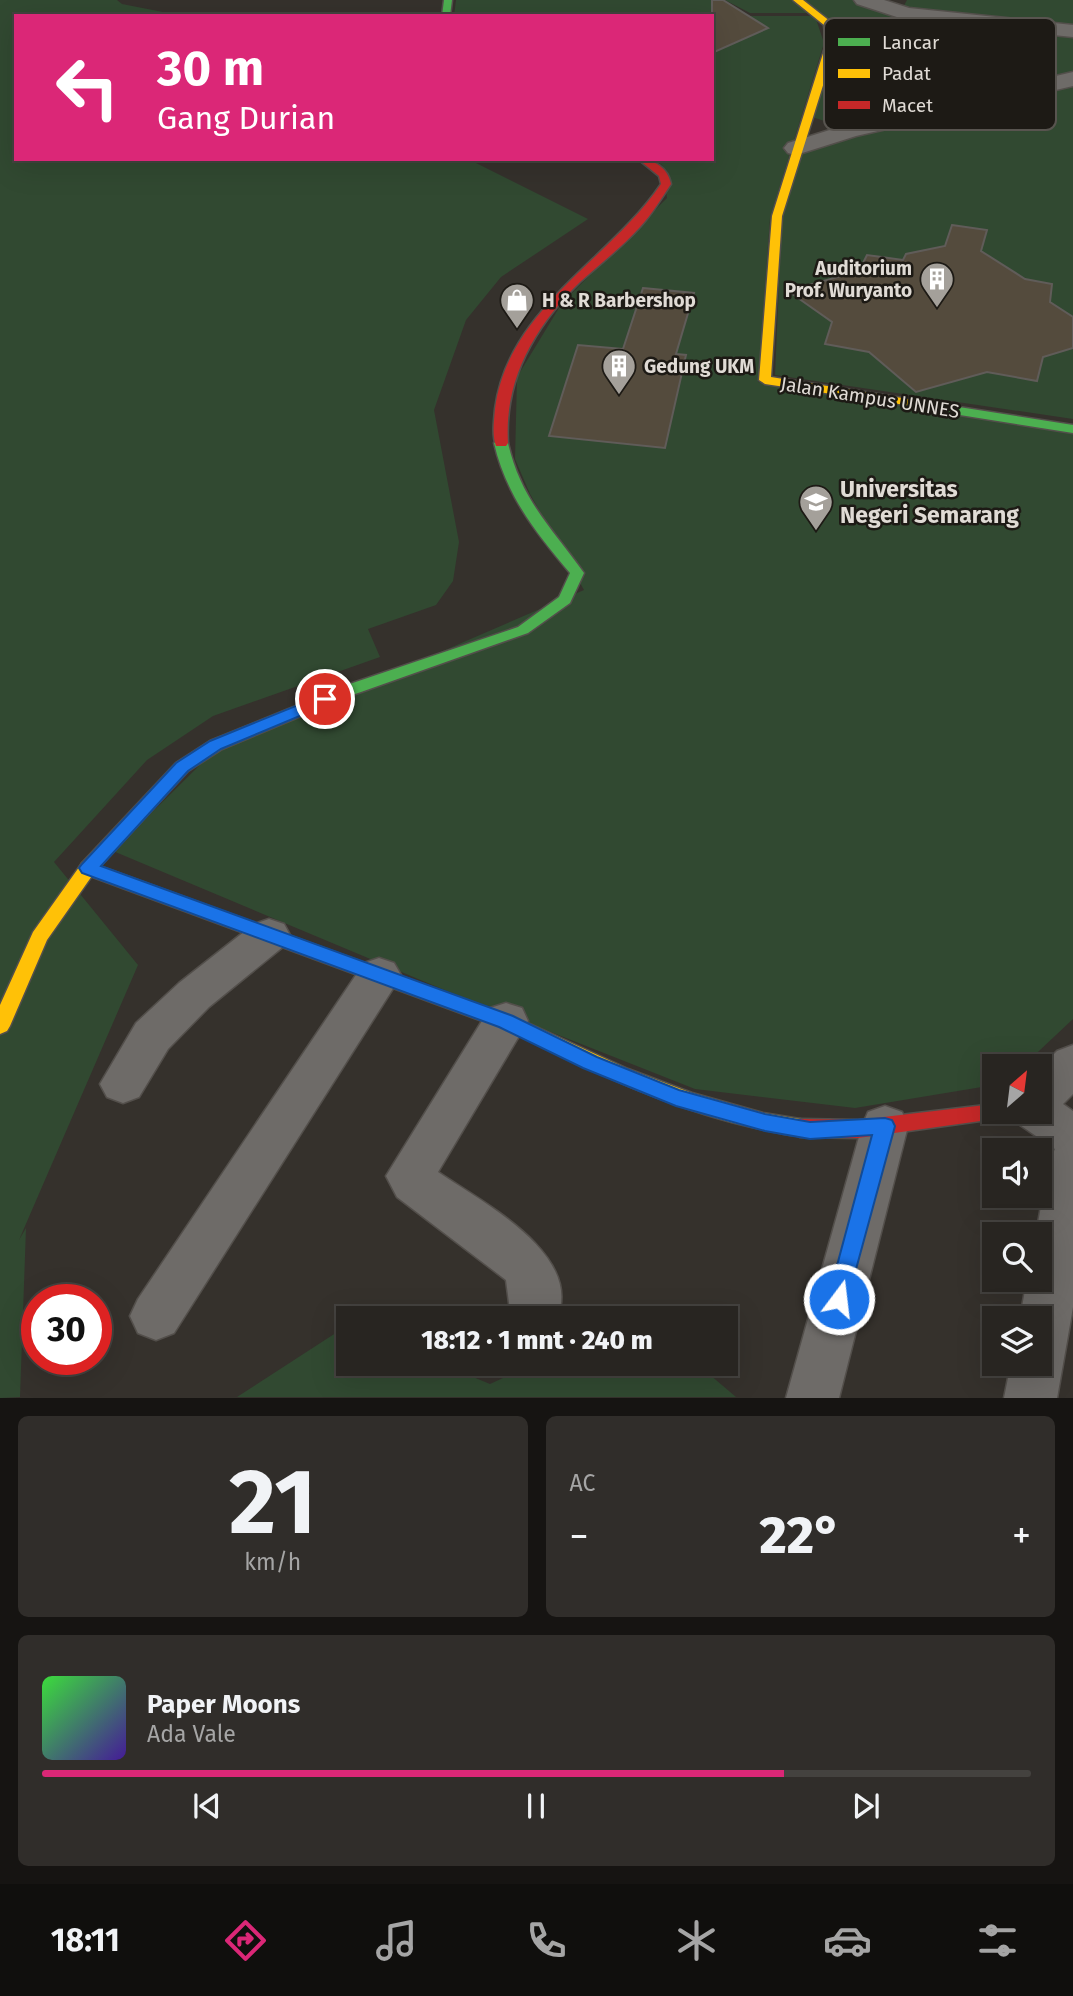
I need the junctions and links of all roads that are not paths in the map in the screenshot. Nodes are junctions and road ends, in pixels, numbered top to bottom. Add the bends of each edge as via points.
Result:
1 (797, 0) edge
2 (864, 0) edge
3 (945, 18) edge
4 (824, 19) edge
5 (824, 64) edge
6 (806, 117) junction
7 (824, 123) edge
8 (846, 130) edge
9 (853, 130) edge
10 (849, 131) junction
11 (796, 148) junction
12 (645, 161) edge
13 (1073, 429) edge
14 (88, 868) junction
15 (270, 934) junction
16 (379, 975) junction
17 (506, 1021) junction
18 (0, 1026) edge
19 (1073, 1065) edge
20 (123, 1084) dead end
21 (1052, 1086) edge
22 (982, 1114) edge
23 (1052, 1122) edge
24 (885, 1126) junction
25 (1073, 1136) edge
26 (1073, 1162) edge
27 (535, 1306) edge
28 (1048, 1306) edge
29 (156, 1316) dead end
30 (1034, 1376) edge
31 (812, 1398) edge
32 (1030, 1398) edge

1 - 4 street, Jalan Kampus UNNES
2 - 3 street via 906,14
5 - 6 street, Jalan Kampus UNNES
6 - 7 street
6 - 11 street, Jalan Kampus UNNES
8 - 10 street
9 - 10 street
10 - 11 street
11 - 13 street, Jalan Kampus UNNES via 777,216 765,380
12 - 14 street via 664,176 666,184 643,217 556,300 510,373 498,416 499,443 513,487 577,573 566,600 523,630 302,707 216,745 182,767
14 - 15 street
14 - 18 street via 39,937
15 - 16 street
15 - 20 street via 194,995 152,1036
16 - 17 street
16 - 29 street
17 - 24 street via 676,1098 765,1123 810,1130
17 - 27 street via 410,1176 517,1256 537,1283
19 - 21 street
22 - 24 street
23 - 25 street
24 - 31 street
26 - 28 street
30 - 32 street

